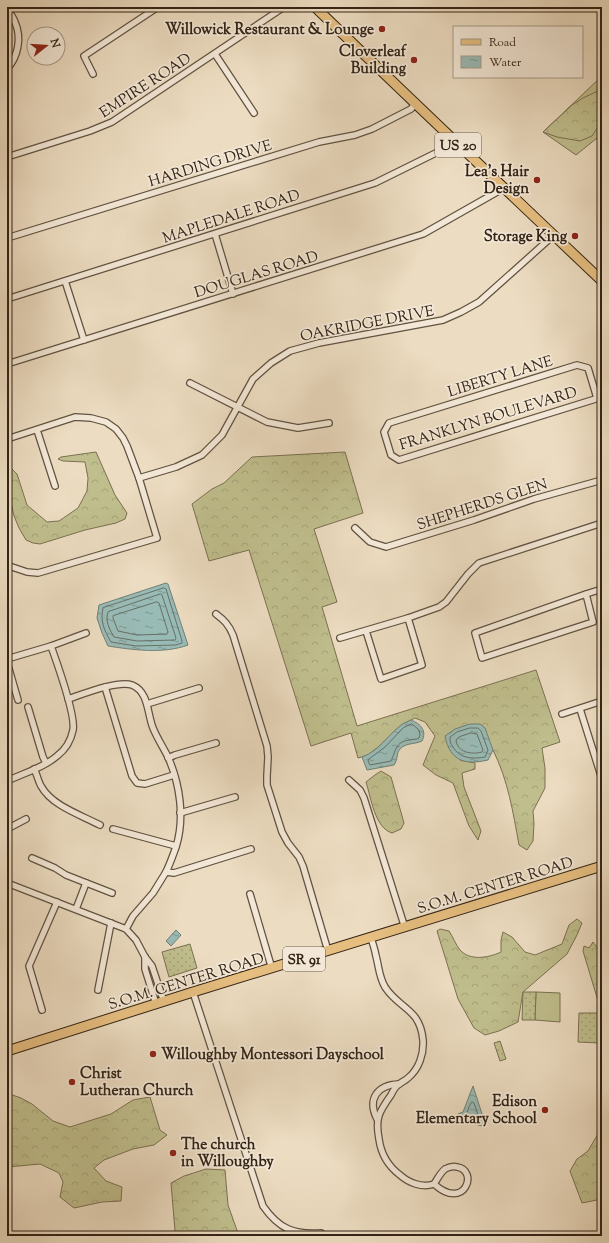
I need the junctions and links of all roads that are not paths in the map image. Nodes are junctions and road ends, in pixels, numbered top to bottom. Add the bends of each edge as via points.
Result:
1 (158, 7) edge
2 (284, 7) edge
3 (315, 7) edge
4 (7, 9) edge
5 (215, 54) junction
6 (7, 69) edge
7 (93, 74) dead end
8 (415, 104) junction
9 (254, 113) dead end
10 (456, 143) junction
11 (7, 157) edge
12 (504, 188) junction
13 (215, 234) junction
14 (554, 235) junction
15 (7, 238) edge
16 (65, 281) junction
17 (602, 281) edge
18 (233, 294) junction
19 (7, 299) edge
20 (84, 340) junction
21 (7, 364) edge
22 (190, 383) dead end
23 (600, 397) edge
24 (237, 406) junction
25 (329, 423) dead end
26 (389, 423) joint
27 (37, 430) junction
28 (7, 439) edge
29 (139, 478) junction
30 (602, 480) edge
31 (55, 486) dead end
32 (602, 523) edge
33 (355, 528) dead end
34 (7, 564) edge
35 (602, 589) edge
36 (586, 594) junction
37 (216, 614) dead end
38 (408, 618) junction
39 (366, 631) junction
40 (86, 634) dead end
41 (340, 638) dead end
42 (51, 646) junction
43 (7, 661) edge
44 (105, 688) junction
45 (199, 688) dead end
46 (68, 699) junction
47 (18, 700) dead end
48 (602, 702) edge
49 (147, 704) junction
50 (28, 707) dead end
51 (580, 709) junction
52 (562, 714) dead end
53 (216, 743) dead end
54 (168, 758) junction
55 (46, 763) junction
56 (34, 769) junction
57 (601, 772) edge
58 (174, 775) junction
59 (602, 779) edge
60 (349, 780) dead end
61 (7, 781) edge
62 (235, 797) dead end
63 (180, 813) junction
64 (26, 819) dead end
65 (100, 825) dead end
66 (7, 829) edge
67 (114, 829) dead end
68 (176, 846) junction
69 (251, 849) dead end
70 (32, 858) dead end
71 (602, 866) edge
72 (166, 872) junction
73 (7, 883) edge
74 (86, 883) junction
75 (112, 893) dead end
76 (250, 894) dead end
77 (57, 902) junction
78 (76, 909) junction
79 (111, 923) junction
80 (126, 928) junction
81 (405, 928) junction
82 (371, 938) junction
83 (328, 951) junction
84 (145, 957) junction
85 (272, 969) junction
86 (98, 990) dead end
87 (194, 992) junction
88 (160, 1003) junction
89 (42, 1010) dead end
90 (7, 1051) edge
91 (399, 1084) junction
92 (377, 1119) junction
93 (434, 1184) junction
94 (321, 1233) dead end

1 - 7 street via 84,56
2 - 5 street, EMPIRE ROAD
3 - 8 main road, US 20
4 - 6 street via 16,22 18,33 16,55
5 - 9 street
5 - 11 street, EMPIRE ROAD via 112,122
8 - 10 main road, US 20
8 - 15 street, HARDING DRIVE via 411,109 355,135 319,142
10 - 12 main road, US 20
10 - 13 street, MAPLEDALE ROAD via 375,183
12 - 14 main road, US 20
12 - 18 street, DOUGLAS ROAD via 423,234
13 - 16 street, MAPLEDALE ROAD
13 - 18 street
14 - 17 main road, US 20
14 - 24 street, OAKRIDGE DRIVE via 479,302 461,312 442,320 319,343 290,351 253,379
16 - 19 street, MAPLEDALE ROAD
16 - 20 street
18 - 20 street, DOUGLAS ROAD
20 - 21 street, DOUGLAS ROAD
22 - 24 street
23 - 26 street, LIBERTY LANE via 588,368 577,365
23 - 26 street, FRANKLYN BOULEVARD via 399,460 391,455 384,432
24 - 25 street via 267,422 298,428
24 - 29 street, OAKRIDGE DRIVE via 222,435 202,455 176,467
27 - 28 street
27 - 29 street via 75,418 106,422 123,438
27 - 31 street
29 - 34 street via 157,538 38,573 23,571
30 - 33 street, SHEPHERDS GLEN via 386,547 370,542
32 - 38 street via 479,563 446,602
35 - 36 street
36 - 36 street via 593,622 482,658 475,633
37 - 83 street via 226,622 233,635 267,746 267,785 282,832 303,866
38 - 39 street
38 - 39 street via 422,665 381,679
39 - 41 street
40 - 42 street
42 - 43 street
42 - 46 street
43 - 47 street
44 - 46 street
44 - 49 street via 124,683 133,686 142,693
44 - 58 street via 132,776 137,783 145,784
45 - 49 street
46 - 55 street via 73,729 68,744 58,756
48 - 51 street
49 - 54 street via 152,727
50 - 55 street
51 - 52 street
51 - 57 street
53 - 54 street
54 - 58 street
55 - 56 street
56 - 61 street
56 - 65 street via 41,786 50,798
57 - 59 street
58 - 63 street via 179,793
60 - 81 street via 360,790 364,798
62 - 63 street
63 - 68 street
64 - 66 street
67 - 68 street
68 - 72 street
69 - 72 street via 174,873
70 - 74 street
71 - 81 main road, S.O.M. CENTER ROAD / SR 91
72 - 80 street
73 - 77 street
74 - 75 street
74 - 78 street
76 - 85 street
77 - 78 street
77 - 89 street via 29,966
78 - 79 street
79 - 80 street
79 - 86 street
80 - 84 street
81 - 82 main road, S.O.M. CENTER ROAD / SR 91
82 - 83 main road, S.O.M. CENTER ROAD / SR 91
82 - 91 street via 385,987 411,1012 422,1033 423,1049 420,1063 409,1078
83 - 85 main road, S.O.M. CENTER ROAD / SR 91
84 - 88 street via 145,969
84 - 88 street via 152,966
85 - 87 main road, S.O.M. CENTER ROAD / SR 91
87 - 88 main road, S.O.M. CENTER ROAD / SR 91
87 - 94 street via 263,1206 279,1225 306,1234
88 - 90 main road, S.O.M. CENTER ROAD / SR 91
91 - 92 street
91 - 92 street via 387,1086 375,1096 373,1108
92 - 93 street via 381,1149 391,1167 414,1183 425,1186
93 - 93 street via 448,1193 457,1194 465,1188 468,1178 461,1168 450,1167 444,1170

